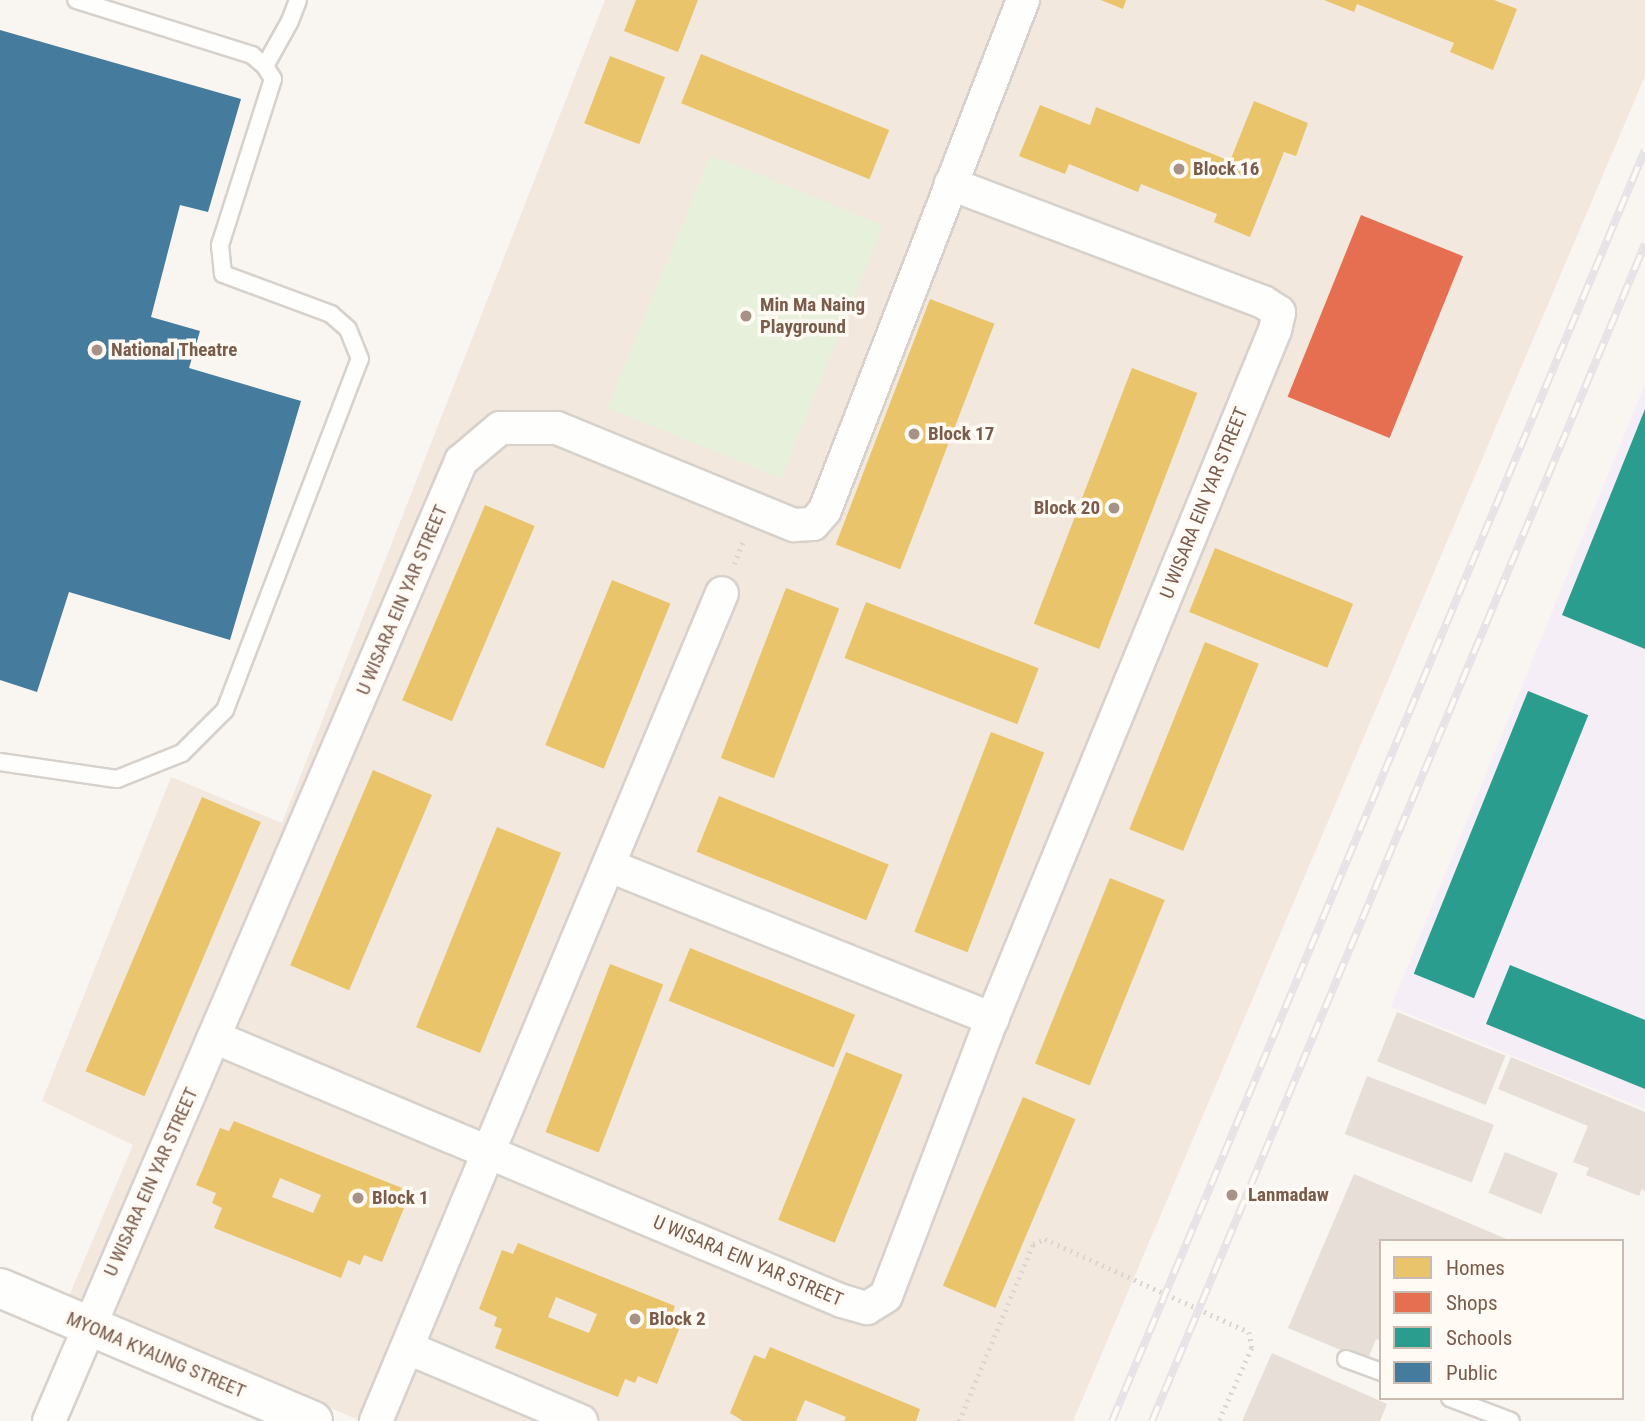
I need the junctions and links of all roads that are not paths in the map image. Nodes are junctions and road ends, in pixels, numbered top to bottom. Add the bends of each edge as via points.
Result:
1 (76, 0) edge
2 (298, 0) edge
3 (1023, 0) edge
4 (265, 65) junction
5 (951, 184) junction
6 (722, 593) road end
7 (0, 762) edge
8 (610, 866) junction
9 (992, 1019) junction
10 (214, 1037) junction
11 (489, 1152) junction
12 (1, 1290) edge
13 (87, 1326) junction
14 (408, 1348) junction
15 (1346, 1359) dead end
16 (1379, 1371) edge
17 (1455, 1400) edge
18 (49, 1421) edge
19 (313, 1421) edge
20 (376, 1421) edge
21 (581, 1421) edge
22 (1511, 1421) edge

1 - 4 lane via 244,52
2 - 4 lane
3 - 5 street, U WISARA EIN YAR STREET
4 - 7 lane via 273,79 219,245 223,274 331,314 348,329 360,359 225,710 182,753 117,779
5 - 9 street, U WISARA EIN YAR STREET via 1279,312
5 - 10 street, U WISARA EIN YAR STREET via 825,510 813,524 794,525 557,428 500,428 461,461
6 - 8 street
8 - 9 street
8 - 11 street
9 - 11 street, U WISARA EIN YAR STREET via 886,1296 867,1308
10 - 11 street, U WISARA EIN YAR STREET
10 - 13 street, U WISARA EIN YAR STREET
11 - 14 street
12 - 13 main road, MYOMA KYAUNG STREET
13 - 18 street, U WISARA EIN YAR STREET
13 - 19 main road, MYOMA KYAUNG STREET
14 - 20 street
14 - 21 street
15 - 16 lane
17 - 22 lane

